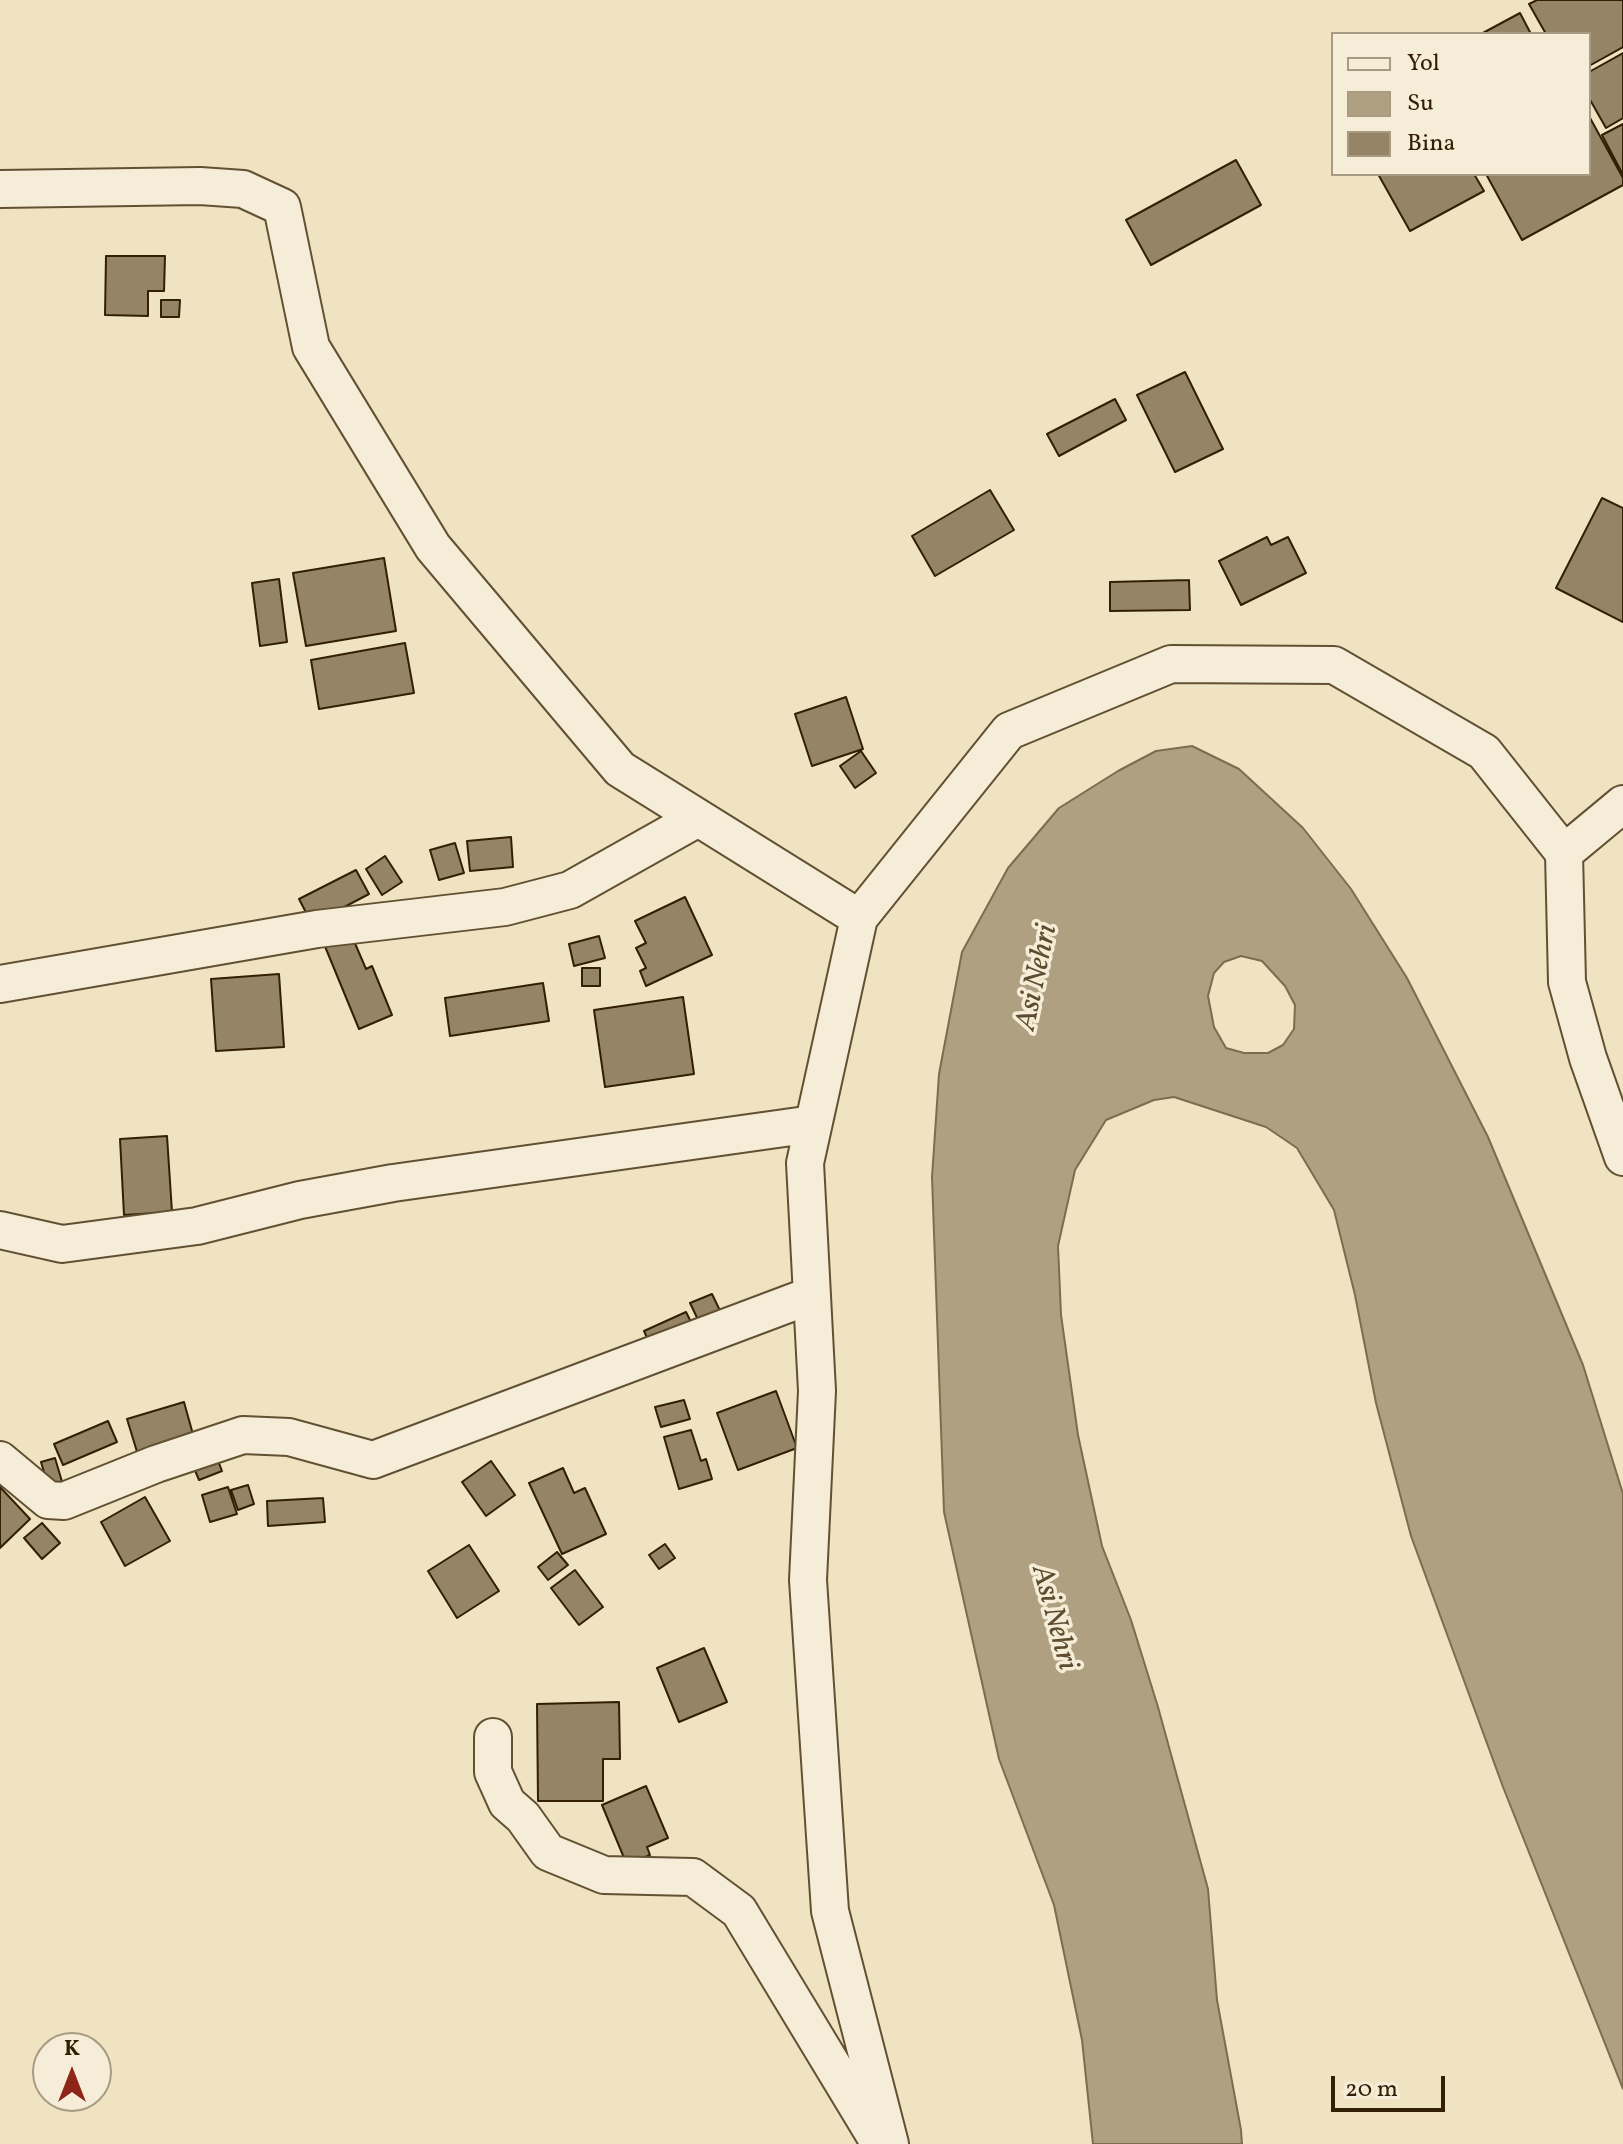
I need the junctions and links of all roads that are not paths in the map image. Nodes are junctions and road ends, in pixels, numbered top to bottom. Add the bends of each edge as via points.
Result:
1 (0, 189) edge
2 (1623, 804) edge
3 (698, 818) junction
4 (1564, 853) junction
5 (859, 918) junction
6 (0, 984) edge
7 (813, 1124) junction
8 (1623, 1157) edge
9 (0, 1230) edge
10 (812, 1295) junction
11 (0, 1460) edge
12 (493, 1737) dead end
13 (880, 2144) edge
14 (890, 2144) edge

1 - 3 street via 200,186 243,189 282,207 311,347 433,547 620,769
2 - 4 street
3 - 5 street
3 - 6 street via 570,890 505,907 317,929
4 - 5 street via 1484,752 1334,665 1171,664 1009,731
4 - 8 street via 1567,982
5 - 7 street
7 - 9 street via 393,1183 197,1226 62,1244
7 - 10 street via 805,1163
10 - 11 street via 373,1460 289,1437 243,1435 64,1501 48,1500
10 - 14 street via 817,1391 808,1580 830,1911
12 - 13 street via 493,1772 507,1803 548,1852 604,1875 693,1877 739,1911

